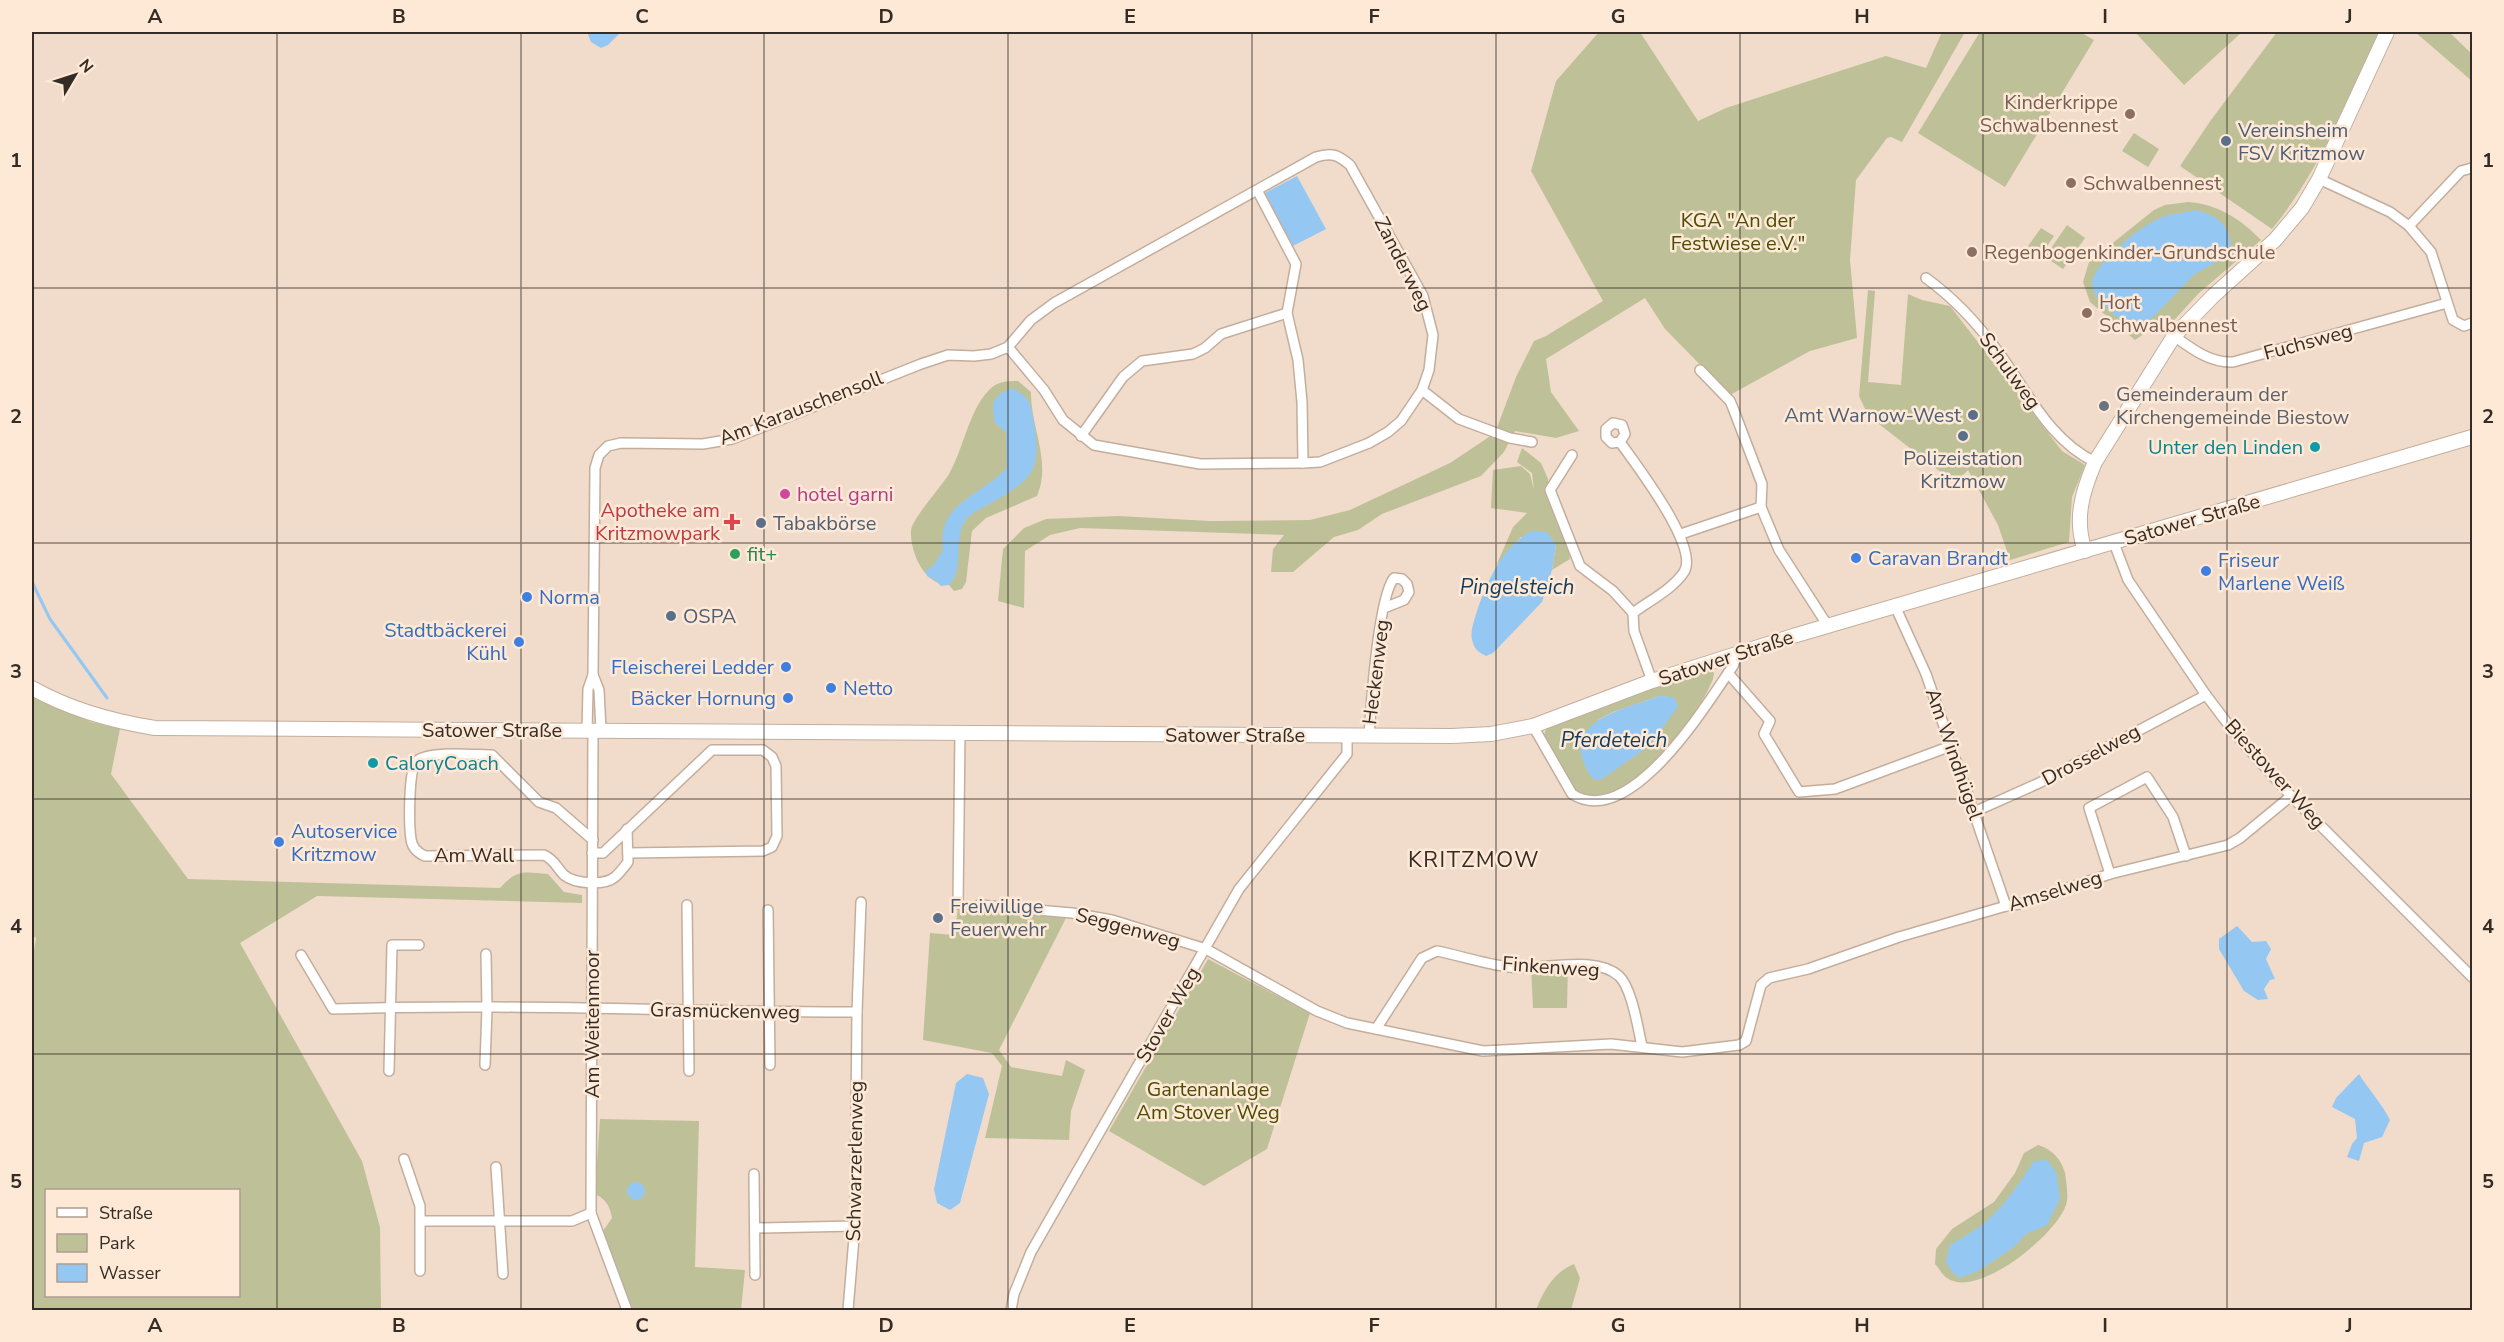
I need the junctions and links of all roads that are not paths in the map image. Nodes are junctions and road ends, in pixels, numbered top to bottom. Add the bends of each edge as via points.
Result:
1 (2387, 32) edge
2 (2472, 168) edge
3 (2319, 179) junction
4 (1257, 190) junction
5 (2409, 226) junction
6 (1926, 278) dead end
7 (2447, 303) junction
8 (1287, 313) junction
9 (2472, 323) edge
10 (2174, 336) junction
11 (1008, 347) junction
12 (1700, 370) dead end
13 (1422, 390) junction
14 (1081, 436) junction
15 (2472, 437) edge
16 (1532, 442) dead end
17 (1620, 442) dead end
18 (1572, 455) dead end
19 (2095, 462) junction
20 (1303, 464) junction
21 (1761, 507) junction
22 (1681, 534) junction
23 (2114, 543) junction
24 (2085, 551) junction
25 (1895, 606) junction
26 (1384, 608) dead end
27 (1633, 612) junction
28 (1828, 626) junction
29 (1737, 654) junction
30 (1728, 673) junction
31 (1652, 681) junction
32 (32, 688) edge
33 (2205, 695) junction
34 (1533, 726) junction
35 (594, 730) junction
36 (960, 732) junction
37 (1347, 736) junction
38 (1369, 736) junction
39 (1951, 746) junction
40 (2291, 796) junction
41 (1974, 812) junction
42 (627, 830) junction
43 (592, 840) junction
44 (629, 853) junction
45 (592, 854) junction
46 (2186, 855) junction
47 (2110, 874) junction
48 (592, 882) junction
49 (861, 902) dead end
50 (958, 904) dead end
51 (687, 905) dead end
52 (979, 905) dead end
53 (2006, 906) junction
54 (768, 910) dead end
55 (419, 945) dead end
56 (1206, 949) junction
57 (486, 954) dead end
58 (301, 956) dead end
59 (2472, 977) edge
60 (389, 1007) junction
61 (487, 1008) junction
62 (592, 1008) junction
63 (688, 1010) junction
64 (769, 1012) junction
65 (857, 1012) junction
66 (1376, 1029) junction
67 (1642, 1046) junction
68 (484, 1065) dead end
69 (770, 1065) dead end
70 (389, 1071) dead end
71 (689, 1071) dead end
72 (404, 1159) dead end
73 (496, 1167) dead end
74 (754, 1174) dead end
75 (591, 1213) junction
76 (498, 1220) junction
77 (422, 1221) junction
78 (855, 1226) junction
79 (756, 1228) junction
80 (420, 1271) dead end
81 (503, 1274) dead end
82 (755, 1275) dead end
83 (627, 1311) edge
84 (848, 1311) edge
85 (1011, 1311) edge

1 - 3 main road
2 - 5 street via 2462,171
3 - 5 street via 2391,212
3 - 10 main road via 2302,208 2275,240
4 - 8 street via 1296,264
4 - 11 street, Zanderweg via 1042,310
4 - 13 street, Zanderweg via 1326,154 1338,155 1350,165 1430,315 1432,351
5 - 7 street via 2431,252
6 - 19 street, Schulweg via 1953,298 1999,352 2053,430 2070,447
7 - 9 street via 2452,320 2463,326
7 - 10 street, Fuchsweg via 2233,362 2221,363 2205,357
8 - 14 street via 1221,334 1193,354 1142,361 1122,376
8 - 20 street via 1298,360
10 - 19 main road
11 - 14 street, Zanderweg via 1044,390 1062,420
11 - 35 street, Am Karauschensoll via 991,354 948,355 732,439 703,444 608,446 599,455 595,468 593,675 588,689
12 - 21 street via 1730,401 1744,432 1762,484
13 - 16 street via 1459,419
13 - 20 street, Zanderweg via 1412,408 1388,432 1320,462
14 - 20 street, Zanderweg via 1094,445 1200,464
15 - 23 main road, Satower Straße
17 - 22 street
18 - 27 street via 1550,490 1554,501 1580,566
19 - 24 main road via 2079,512
21 - 22 street
21 - 28 street via 1779,550
22 - 27 street via 1687,553 1685,570
23 - 24 main road, Satower Straße
23 - 33 street, Biestower Weg via 2128,580
24 - 25 main road, Satower Straße
25 - 28 main road, Satower Straße
25 - 39 street, Am Windhügel via 1926,674
26 - 38 street, Heckenweg
27 - 31 street via 1634,631
28 - 29 main road, Satower Straße
29 - 30 street
29 - 31 main road, Satower Straße
30 - 34 street via 1657,767 1623,794 1596,802 1572,794
30 - 39 street via 1770,721 1764,734 1799,792 1835,789
31 - 34 main road, Satower Straße
32 - 35 main road, Satower Straße via 80,711 155,728
33 - 40 street, Biestower Weg
33 - 41 street, Drosselweg via 2039,783
34 - 38 main road, Satower Straße via 1491,734
35 - 36 main road, Satower Straße
35 - 43 street, Am Weitenmoor
36 - 37 main road, Satower Straße
36 - 50 street
37 - 38 main road, Satower Straße
37 - 56 street, Stover Weg via 1347,754 1239,889
39 - 41 street, Am Windhügel
40 - 46 street, Amselweg via 2241,838
40 - 59 street, Biestower Weg
41 - 53 street, Am Windhügel
42 - 44 street
42 - 44 street via 712,750 763,750 772,757 776,766 777,836 772,847 763,851
42 - 45 street via 603,853
43 - 45 street, Am Weitenmoor
43 - 48 street, Am Wall via 556,808 539,802 492,755 427,755 411,771 411,840 417,852 425,856 544,855 554,860 571,880
44 - 48 street via 628,862 614,879
45 - 48 street, Am Weitenmoor
46 - 47 street, Amselweg
46 - 47 street via 2173,817 2147,777 2089,808
47 - 53 street, Amselweg
48 - 62 street, Am Weitenmoor
49 - 65 street
51 - 63 street
52 - 56 street, Seggenweg via 1093,915
53 - 67 street, Amselweg via 1769,978 1761,985 1749,1035 1739,1045 1682,1052
54 - 64 street
55 - 60 street via 392,945
56 - 66 street via 1317,1011
56 - 85 street, Stover Weg via 1030,1252
57 - 61 street
58 - 60 street, Grasmückenweg via 333,1009
60 - 61 street, Grasmückenweg
60 - 70 street
61 - 62 street, Grasmückenweg
61 - 68 street
62 - 63 street, Grasmückenweg
62 - 75 street, Am Weitenmoor
63 - 64 street, Grasmückenweg
63 - 71 street
64 - 65 street, Grasmückenweg
64 - 69 street
65 - 78 street, Schwarzerlenweg
66 - 67 street via 1483,1051
66 - 67 street, Finkenweg via 1422,958 1437,951 1511,968 1592,966 1612,972 1621,978 1629,996
72 - 77 street
73 - 76 street
74 - 79 street
75 - 76 street via 572,1221
75 - 83 street, Am Weitenmoor
76 - 77 street
76 - 81 street
77 - 80 street
78 - 79 street
78 - 84 street, Schwarzerlenweg
79 - 82 street

